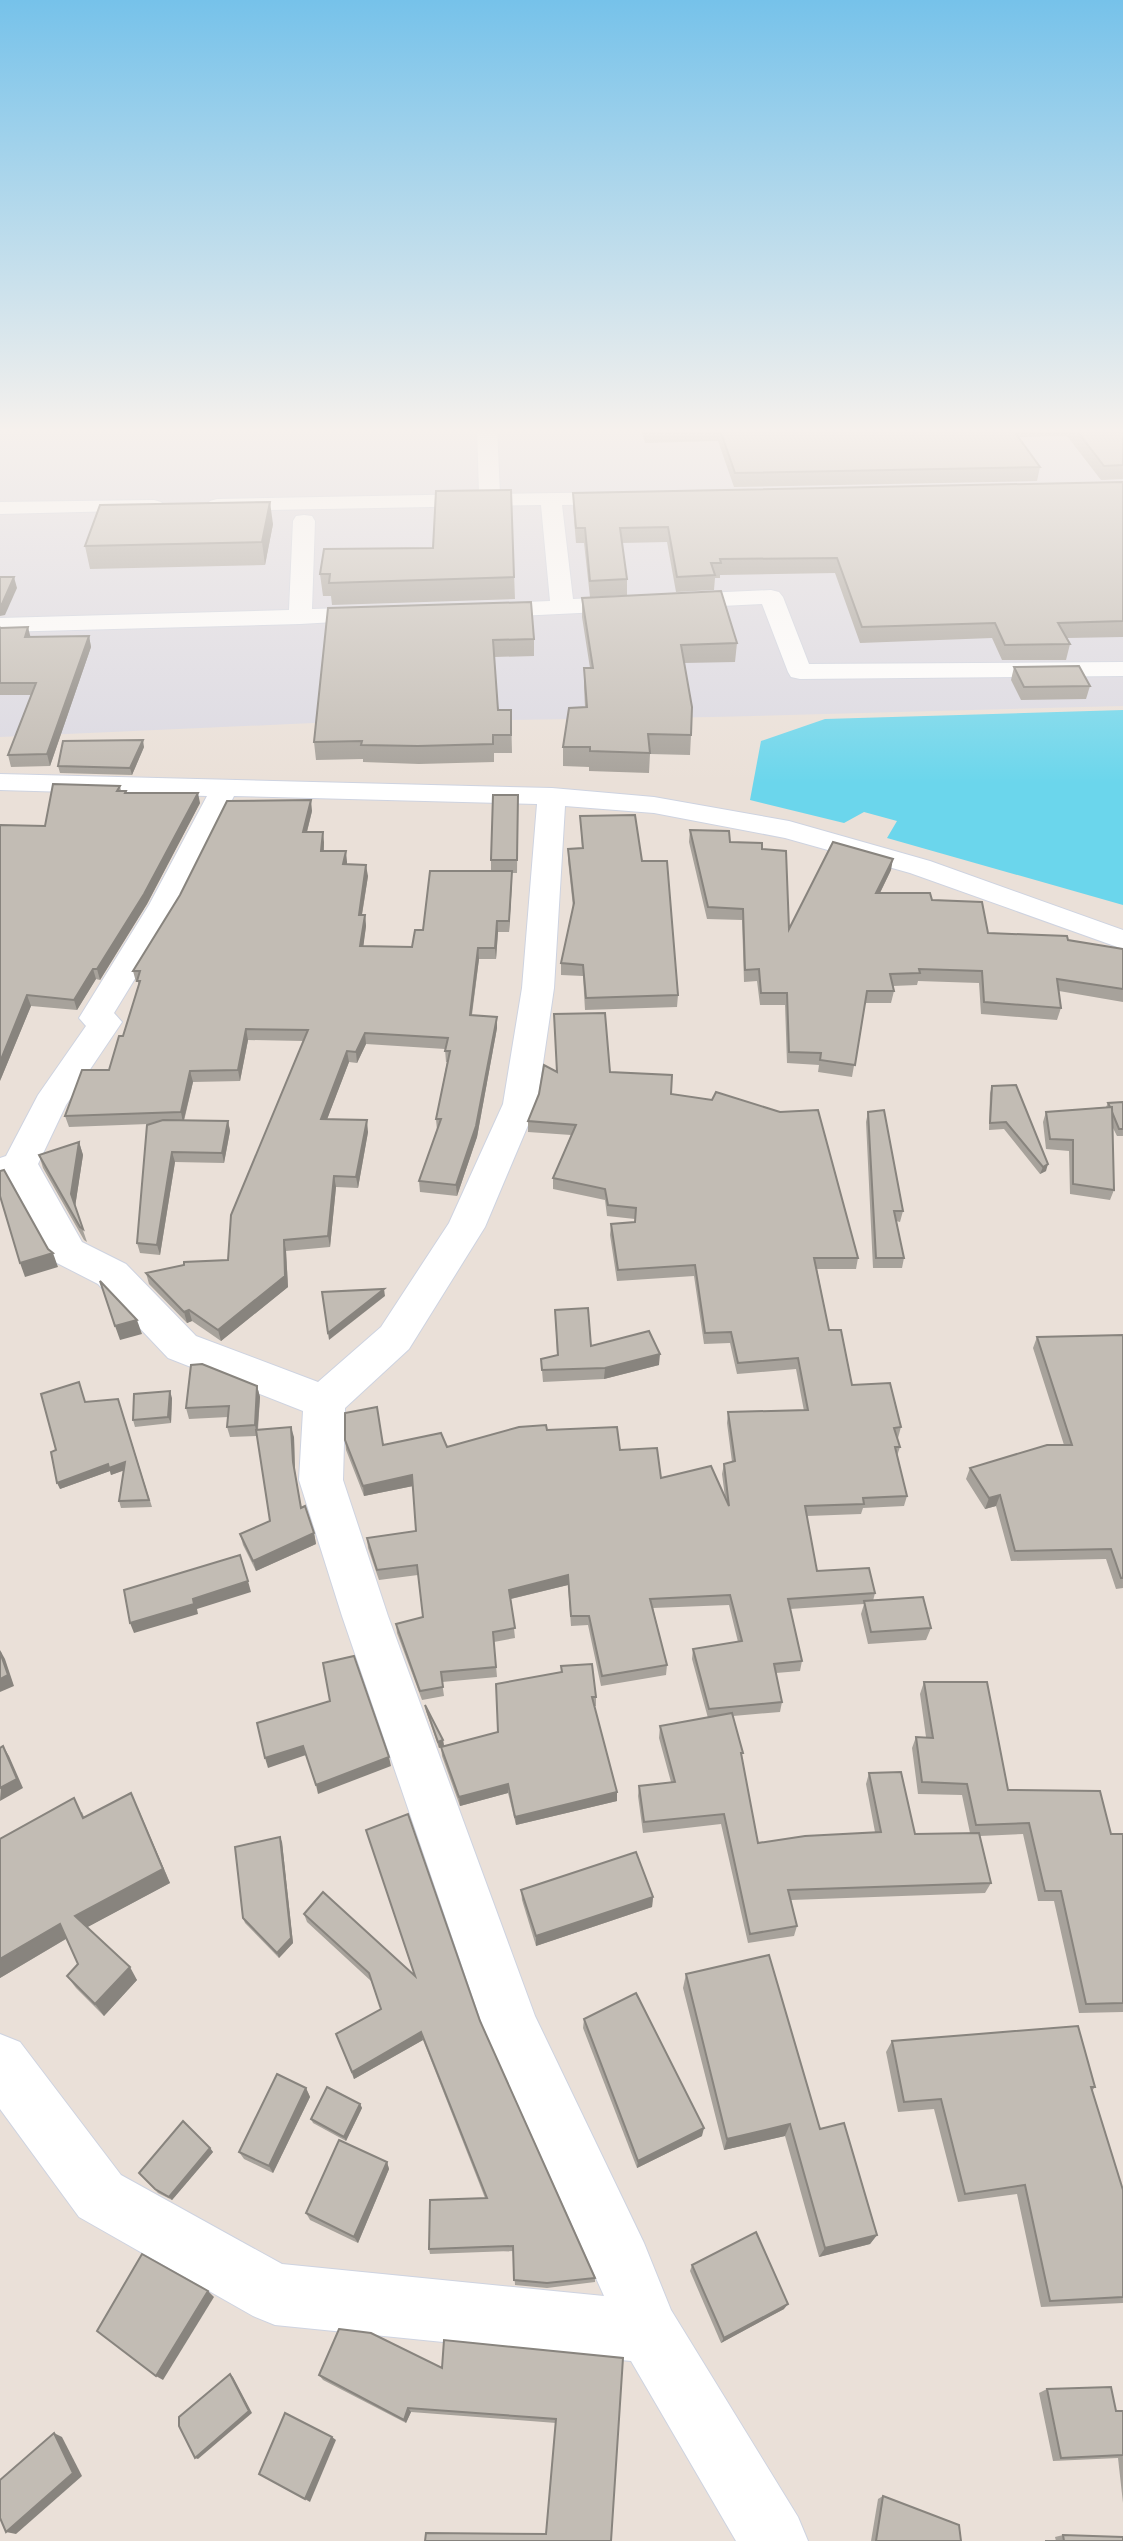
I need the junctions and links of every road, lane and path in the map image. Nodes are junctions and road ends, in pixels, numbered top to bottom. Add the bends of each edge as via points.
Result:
1 (303, 546) edge
2 (556, 546) edge
3 (562, 608) junction
4 (452, 612) edge
5 (397, 613) edge
6 (300, 617) junction
7 (0, 625) edge
8 (1123, 669) edge
9 (0, 782) edge
10 (225, 786) junction
11 (552, 796) junction
12 (1123, 940) edge
13 (10, 1168) edge
14 (324, 1402) junction
15 (0, 2062) edge
16 (649, 2332) junction
17 (774, 2541) edge

1 - 6 street
2 - 3 street
3 - 4 street
3 - 8 street via 771,597 800,672
5 - 6 street
6 - 7 street
9 - 10 street
10 - 11 street
10 - 13 street via 142,948 95,1018 106,1022
11 - 12 street via 654,805 789,830 920,867
11 - 14 street via 538,988 520,1104 466,1227 395,1338
13 - 14 street via 68,1252 112,1274 182,1347
14 - 16 street via 321,1480 365,1616 512,2027
15 - 16 street via 100,2196 275,2294
16 - 17 street

